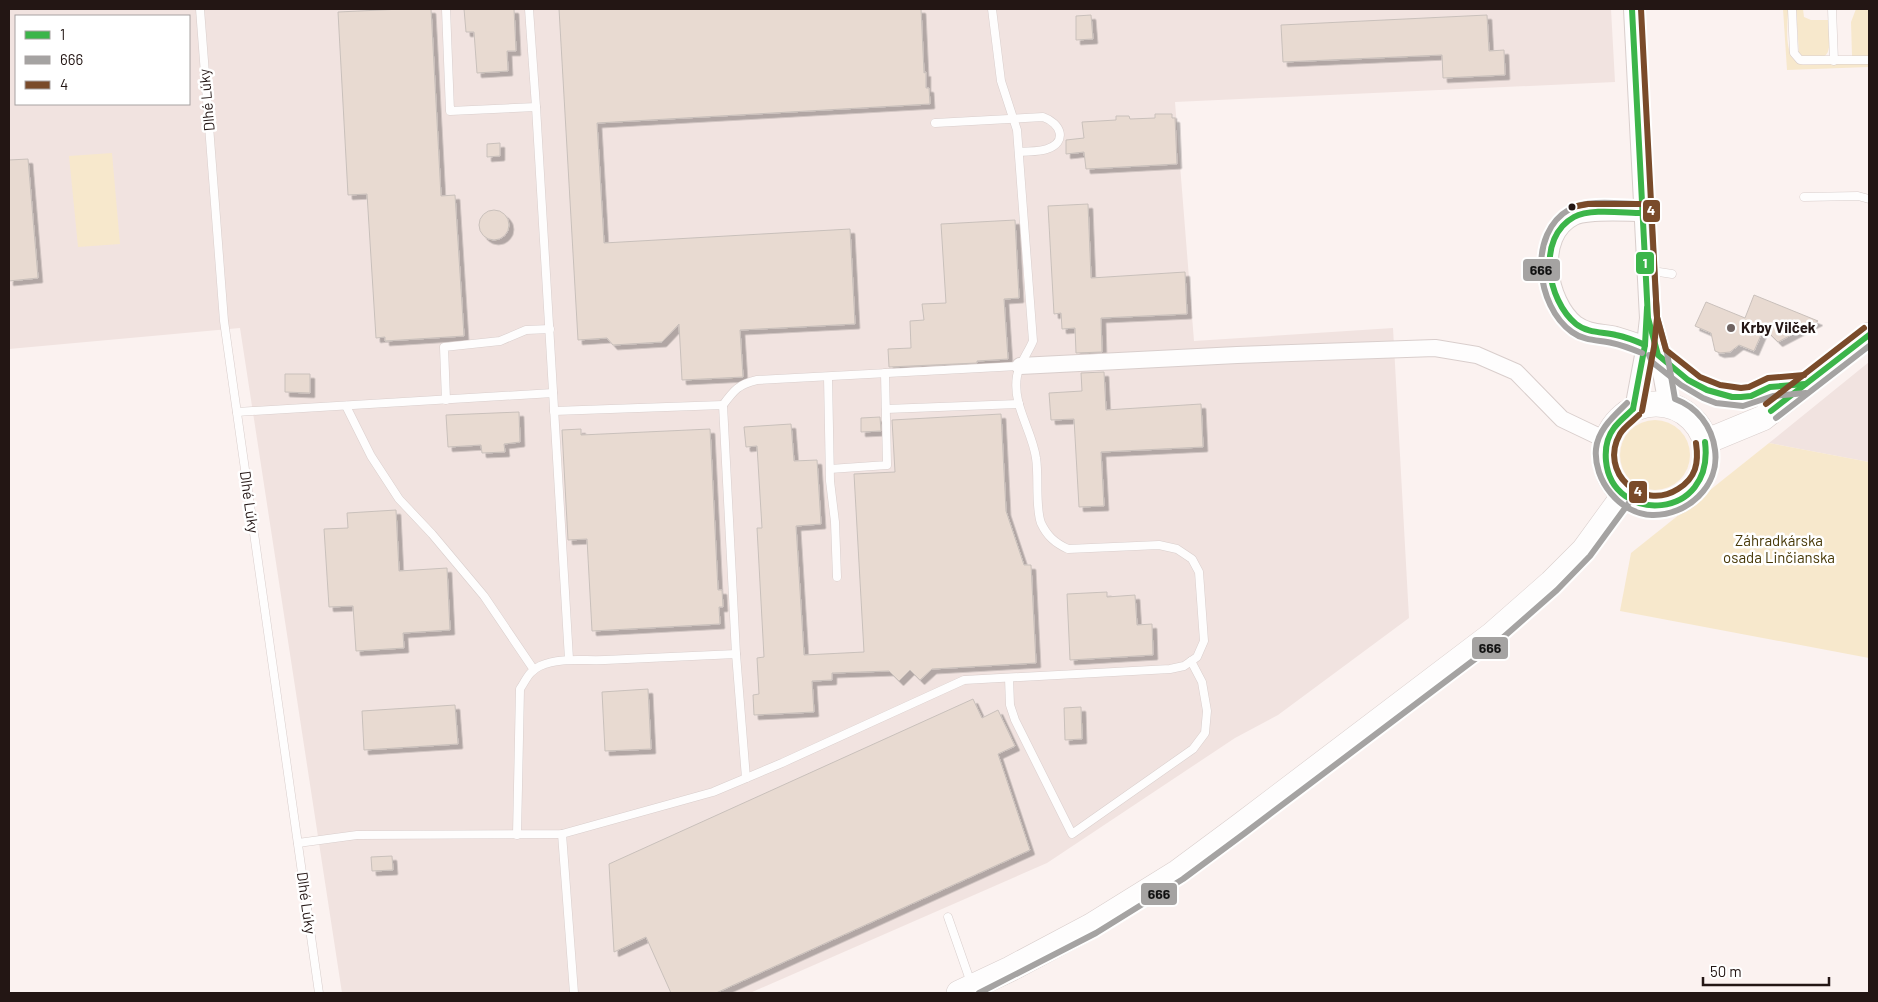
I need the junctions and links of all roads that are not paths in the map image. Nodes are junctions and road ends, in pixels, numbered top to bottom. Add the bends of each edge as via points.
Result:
1 (200, 9) edge
2 (446, 9) edge
3 (529, 9) edge
4 (992, 9) edge
5 (1632, 9) edge
6 (1792, 9) edge
7 (1832, 9) edge
8 (1869, 60) edge
9 (1834, 61) junction
10 (536, 107) junction
11 (1014, 119) junction
12 (935, 123) dead end
13 (1019, 152) junction
14 (1804, 197) dead end
15 (1869, 199) edge
16 (1642, 213) junction
17 (1646, 270) junction
18 (1672, 274) dead end
19 (550, 329) junction
20 (1869, 335) edge
21 (1649, 341) junction
22 (1658, 355) junction
23 (1020, 366) junction
24 (885, 373) junction
25 (828, 377) junction
26 (1805, 384) junction
27 (553, 394) junction
28 (446, 400) junction
29 (1019, 404) junction
30 (723, 405) junction
31 (1667, 405) junction
32 (346, 406) junction
33 (886, 409) junction
34 (1634, 409) junction
35 (554, 411) junction
36 (237, 412) junction
37 (1606, 440) junction
38 (1705, 442) junction
39 (830, 469) junction
40 (1624, 495) junction
41 (838, 577) dead end
42 (736, 654) junction
43 (569, 659) junction
44 (1191, 661) junction
45 (534, 670) junction
46 (1009, 678) junction
47 (746, 778) junction
48 (562, 834) junction
49 (517, 835) junction
50 (298, 843) junction
51 (948, 917) dead end
52 (966, 990) edge
53 (319, 993) edge
54 (574, 993) edge

1 - 36 lane, Dlhé Lúky via 224,321
2 - 10 lane via 450,112
3 - 10 lane
4 - 11 lane via 1000,81
5 - 16 street
6 - 9 lane via 1796,58 1804,62
7 - 9 lane
8 - 9 lane
10 - 19 lane
11 - 12 lane
11 - 13 lane
11 - 13 lane via 1043,117 1052,120 1060,137 1056,144 1046,149
13 - 23 lane via 1033,341
14 - 15 lane via 1858,196
16 - 17 street
16 - 21 street via 1574,216 1556,235 1550,253 1550,271 1553,288 1576,324 1593,332
17 - 18 lane
17 - 21 street
19 - 27 lane
19 - 28 lane via 526,330 500,341 444,347
20 - 26 main road
21 - 22 street
21 - 34 street
22 - 26 street via 1696,385 1732,397 1751,396 1770,387
22 - 31 street
23 - 24 lane
23 - 29 lane via 1016,393
23 - 37 street via 1435,348 1477,355 1516,372 1562,419
24 - 25 lane
24 - 33 lane
25 - 30 lane via 746,383 734,390
25 - 39 lane
26 - 38 main road via 1763,418
27 - 28 lane
27 - 35 lane
28 - 32 lane
29 - 33 lane
29 - 44 lane via 1036,457 1040,520 1046,533 1057,543 1068,549 1159,545 1177,549 1192,559 1199,572 1204,641 1197,657
30 - 35 lane
30 - 42 lane
31 - 34 main road via 1652,404
31 - 38 main road via 1693,420
32 - 36 lane
32 - 45 lane via 399,499 484,596
33 - 39 lane via 887,465
34 - 37 main road via 1617,421
35 - 43 lane
36 - 50 lane, Dlhé Lúky
37 - 40 main road via 1607,472
38 - 40 main road via 1706,466 1699,483 1686,497 1664,506 1652,506 1639,504
39 - 41 lane
40 - 52 main road via 1584,550 1552,583 1493,634 1240,826 1178,872 1121,908 1055,946
42 - 43 lane via 591,661
42 - 47 lane
43 - 45 lane
44 - 46 lane via 1184,666 1170,668
44 - 46 lane via 1202,682 1207,711 1204,733 1192,749 1072,834 1015,720 1010,705
45 - 49 lane via 520,689
46 - 47 lane via 964,680
47 - 48 lane via 713,792
48 - 49 lane
48 - 54 lane
49 - 50 lane via 357,835
50 - 53 lane, Dlhé Lúky
51 - 52 lane

